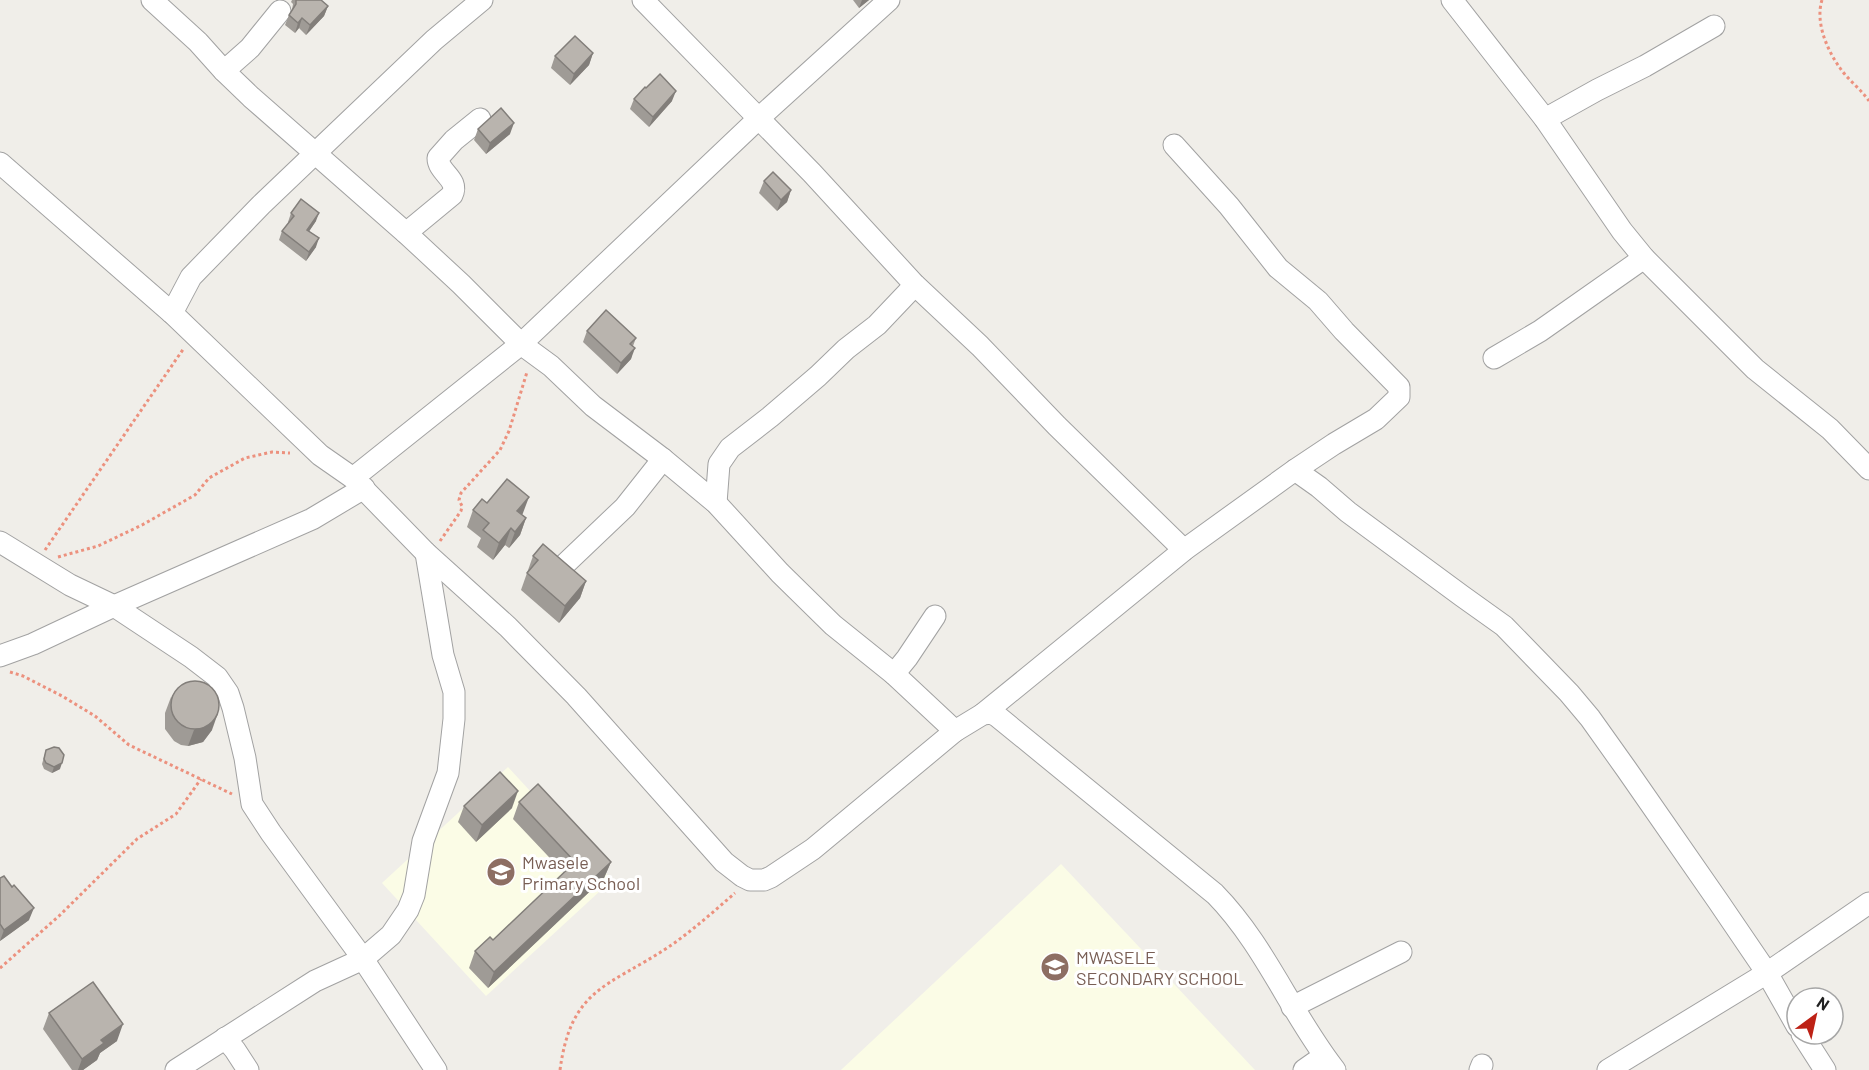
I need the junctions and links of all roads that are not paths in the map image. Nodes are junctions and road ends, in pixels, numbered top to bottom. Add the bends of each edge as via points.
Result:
1 (152, 0) edge
2 (482, 0) edge
3 (643, 0) edge
4 (890, 0) edge
5 (1452, 0) edge
6 (280, 11) dead end
7 (1714, 26) dead end
8 (224, 71) junction
9 (1545, 118) junction
10 (480, 119) dead end
11 (758, 119) junction
12 (1174, 145) dead end
13 (315, 152) junction
14 (0, 163) edge
15 (406, 233) junction
16 (1644, 258) junction
17 (915, 285) junction
18 (172, 313) junction
19 (528, 349) junction
20 (1494, 358) dead end
21 (663, 459) junction
22 (1869, 469) edge
23 (1295, 470) junction
24 (359, 483) junction
25 (716, 503) junction
26 (0, 542) edge
27 (1184, 550) junction
28 (428, 554) junction
29 (562, 567) edge
30 (114, 606) junction
31 (935, 615) dead end
32 (4, 663) edge
33 (894, 674) junction
34 (982, 714) junction
35 (955, 731) junction
36 (1869, 903) edge
37 (1401, 952) dead end
38 (363, 959) junction
39 (1767, 973) junction
40 (1785, 1005) edge
41 (1292, 1006) junction
42 (225, 1038) junction
43 (1810, 1046) edge
44 (1329, 1063) edge
45 (176, 1070) edge
46 (248, 1070) edge
47 (436, 1070) edge
48 (1304, 1070) edge
49 (1608, 1070) edge
50 (1825, 1070) edge

1 - 8 street
2 - 13 street
3 - 11 street
4 - 11 street
5 - 9 street
6 - 8 street via 250,48
7 - 9 street
8 - 13 street
9 - 16 street
10 - 15 street via 438,158 438,164 454,184 452,195
11 - 17 street
11 - 19 street
12 - 23 street via 1278,268 1318,301 1399,387 1399,397 1376,419
13 - 15 street
13 - 18 street via 196,272
14 - 18 street
15 - 19 street
16 - 20 street via 1540,331
16 - 22 street via 1755,369 1830,429
17 - 25 street via 877,325 730,448 719,464
17 - 27 street
18 - 24 street via 320,455
19 - 21 street via 593,406
19 - 24 street
21 - 25 street
21 - 29 street via 625,507
23 - 27 street
23 - 39 street via 1504,626 1550,672 1596,727
24 - 28 street
24 - 30 street via 312,519
25 - 33 street via 833,625
26 - 30 street via 70,585
27 - 34 street
28 - 35 street via 576,696 724,862 750,880 771,877 813,849
28 - 38 street via 443,655 453,692 448,773 423,842 408,910 391,935
30 - 32 street via 33,644
30 - 38 street via 217,677 233,708 252,804
31 - 33 street
33 - 35 street
34 - 35 street
34 - 41 street via 997,716 1215,894 1254,941
36 - 39 street
37 - 41 street
38 - 42 street via 315,981
38 - 47 street
39 - 40 street
39 - 49 street
41 - 44 street
42 - 45 street
42 - 46 street
43 - 50 street
44 - 48 street

